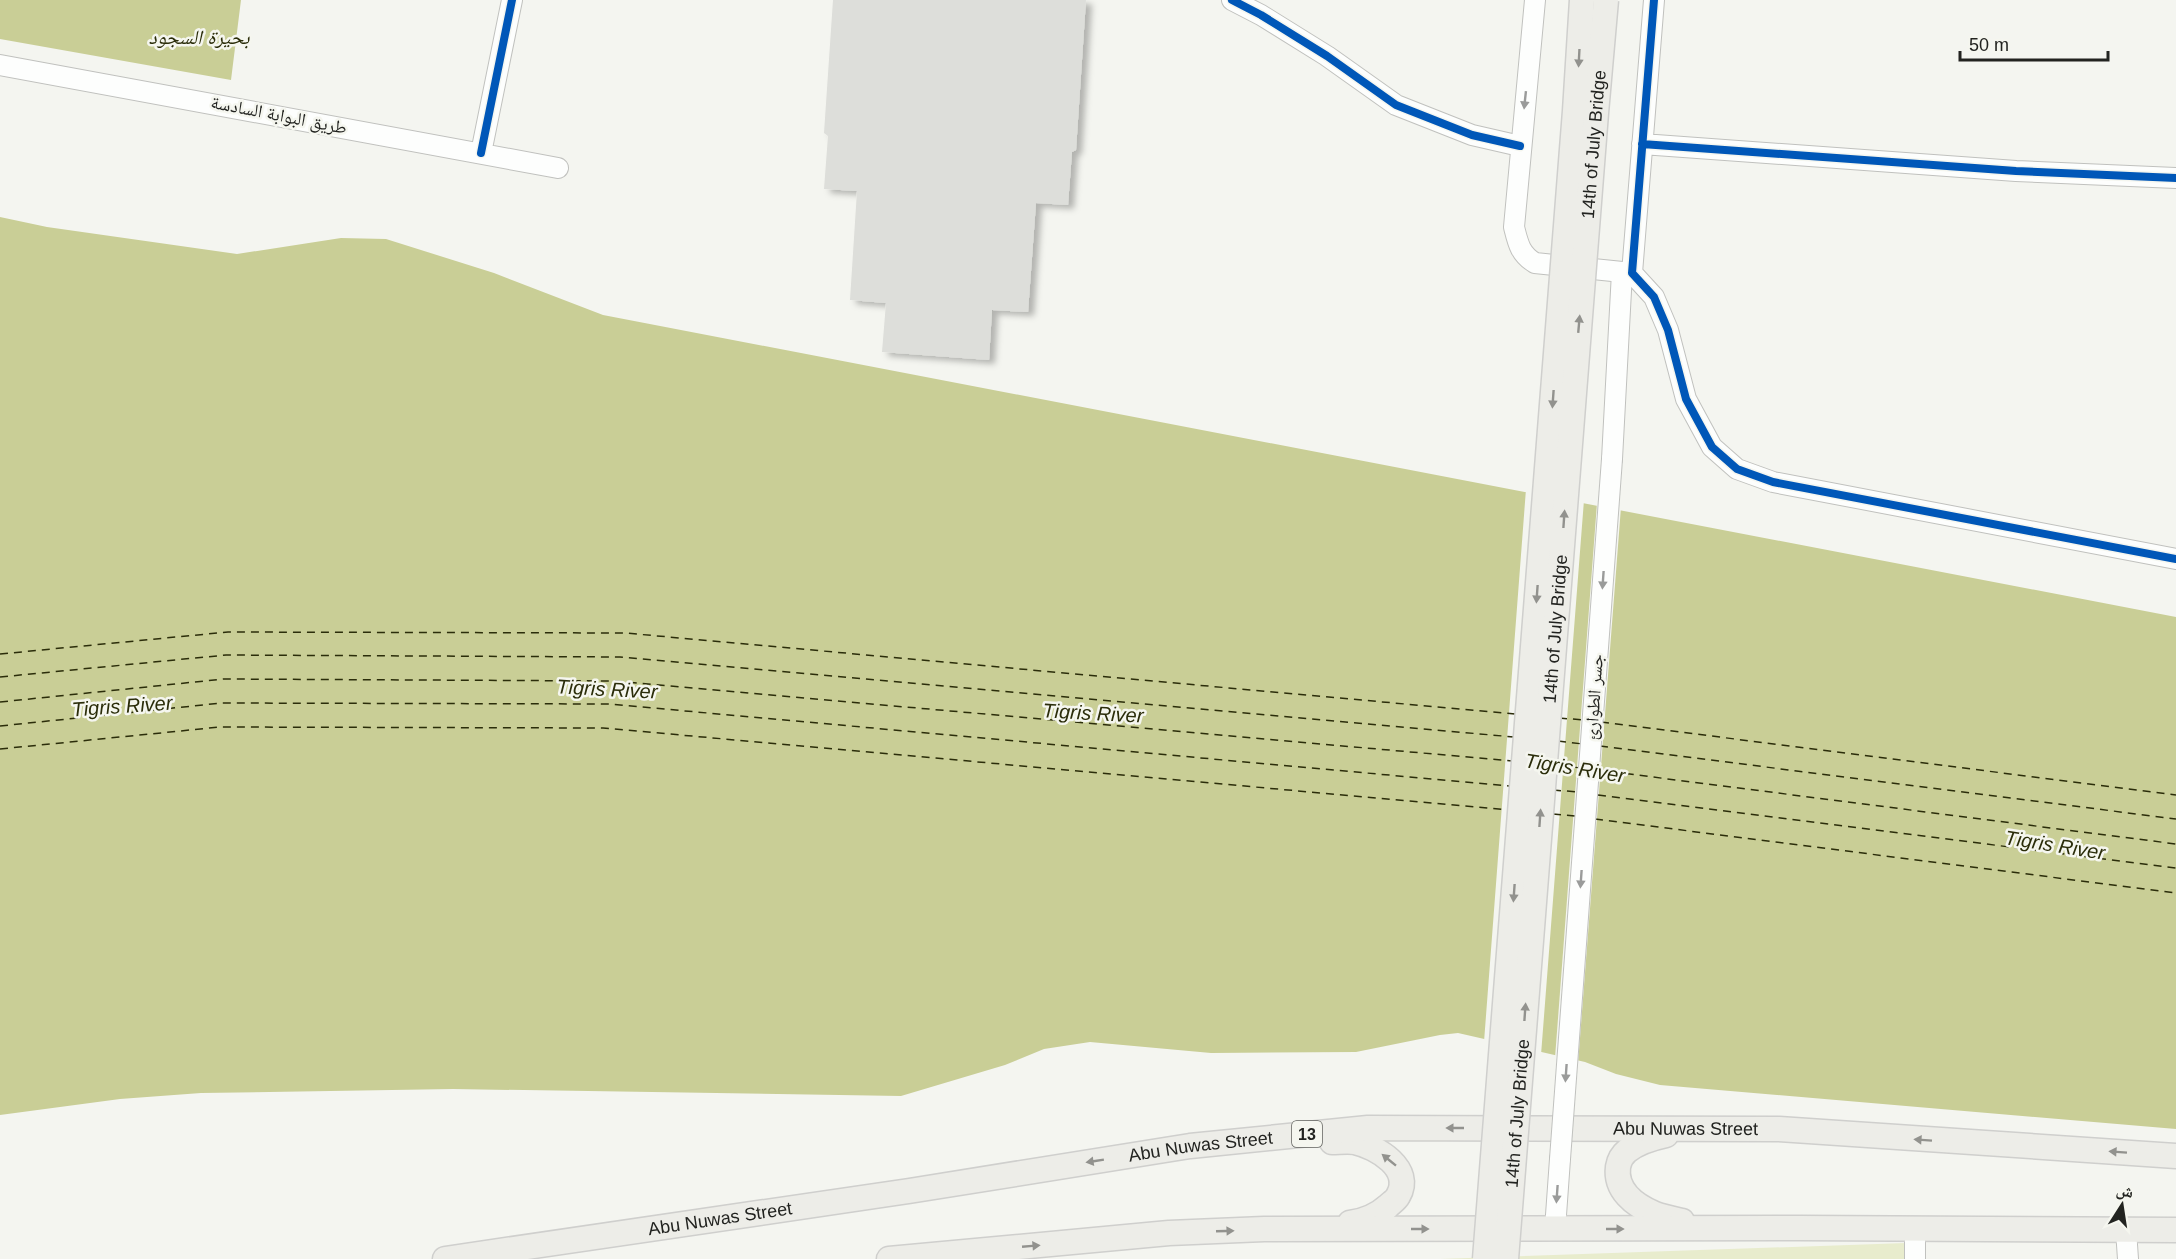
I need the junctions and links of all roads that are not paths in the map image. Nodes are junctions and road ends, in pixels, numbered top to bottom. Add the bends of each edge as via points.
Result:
1 (512, 0) edge
2 (1232, 0) edge
3 (1535, 0) edge
4 (1582, 0) edge
5 (1606, 0) edge
6 (1654, 0) edge
7 (0, 65) edge
8 (1642, 144) junction
9 (1520, 146) junction
10 (481, 153) junction
11 (558, 168) dead end
12 (2176, 178) edge
13 (1627, 273) junction
14 (2176, 559) edge
15 (1779, 1129) junction
16 (1190, 1146) junction
17 (2176, 1156) edge
18 (1800, 1228) junction
19 (1915, 1228) junction
20 (1264, 1229) junction
21 (1554, 1229) junction
22 (2127, 1230) junction
23 (2176, 1230) edge
24 (445, 1259) edge
25 (889, 1259) edge
26 (1485, 1259) edge
27 (1506, 1259) edge
28 (1915, 1259) edge
29 (2128, 1259) edge

1 - 10 street
2 - 9 street via 1328,56 1396,105 1472,135
3 -> 9 street
4 -> 26 main road, 14th of July Bridge, bridge
27 -> 5 main road, 14th of July Bridge, bridge
6 - 8 street, جسر الطوارئ
7 - 10 street, طريق البوابة السادسة
8 - 12 street via 2016,171
8 - 13 street, جسر الطوارئ
9 - 13 street via 1514,227 1525,257 1535,263
10 - 11 street, طريق البوابة السادسة
13 - 14 street via 1654,297 1668,330 1686,399 1712,447 1737,469 1773,482
13 -> 21 street, جسر الطوارئ, bridge
15 -> 16 main road, Abu Nuwas Street / 13 via 1368,1128
17 -> 15 main road, Abu Nuwas Street / 13
15 - 18 main road via 1675,1133 1649,1138 1627,1151 1619,1161 1617,1174 1620,1187 1632,1201 1655,1214 1689,1222
20 -> 16 main road via 1363,1222 1399,1196 1402,1181 1397,1166 1382,1154 1356,1143 1289,1140
16 -> 24 main road, Abu Nuwas Street / 13
18 - 19 main road
21 -> 18 main road
19 - 22 main road
19 - 28 street
20 -> 21 main road
25 -> 20 main road via 1169,1233
22 - 23 main road
22 - 29 street

